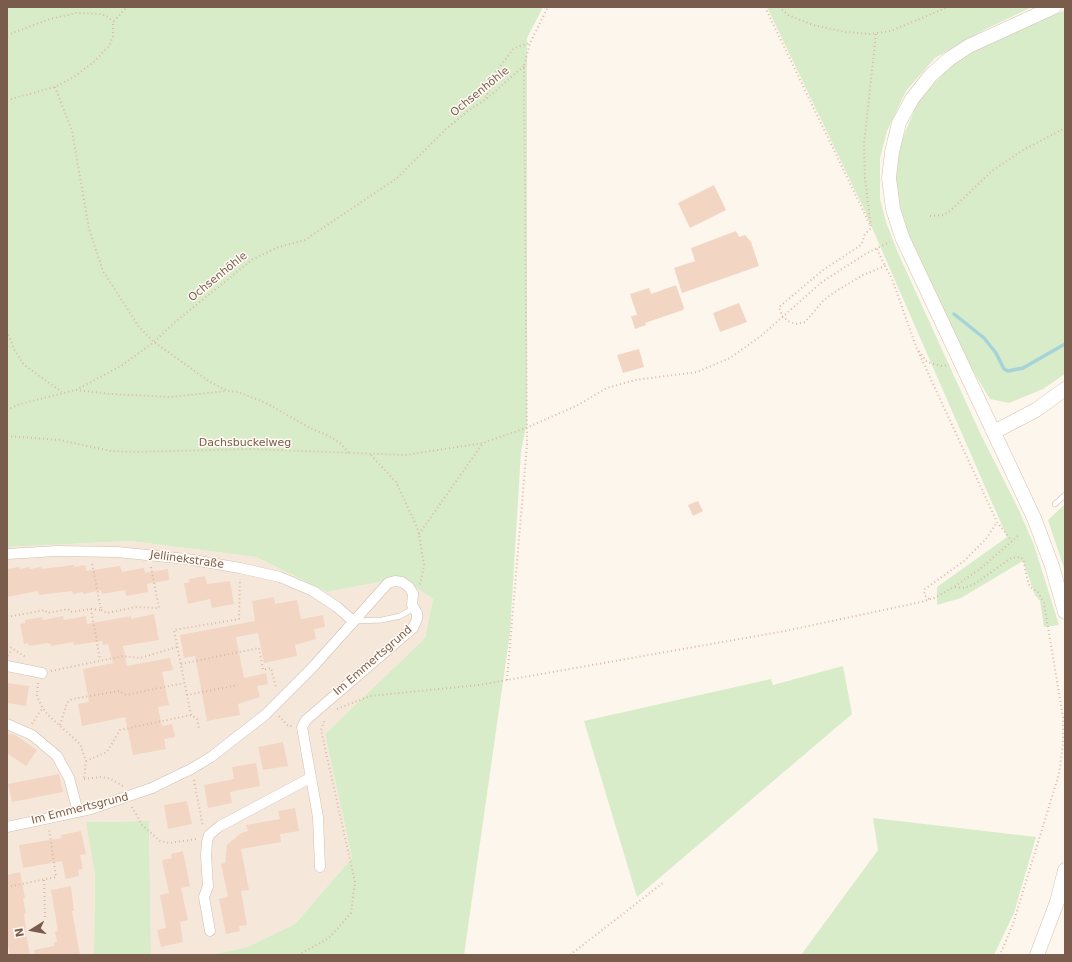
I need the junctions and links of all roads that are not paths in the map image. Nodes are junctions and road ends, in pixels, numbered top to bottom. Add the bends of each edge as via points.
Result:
1 (1054, 7) edge
2 (1065, 389) edge
3 (994, 432) junction
4 (1065, 496) edge
5 (1055, 504) dead end
6 (7, 554) edge
7 (412, 605) junction
8 (1065, 612) edge
9 (353, 621) junction
10 (7, 666) edge
11 (42, 673) road end
12 (7, 724) edge
13 (310, 778) junction
14 (78, 812) junction
15 (7, 827) edge
16 (320, 867) dead end
17 (1065, 870) edge
18 (210, 931) dead end
19 (1037, 955) edge

1 - 3 main road via 969,46 931,75 912,98 899,123 892,152 889,178 893,209 902,237
2 - 3 main road via 1036,410
3 - 8 main road via 1034,518 1052,566
4 - 5 lane
6 - 9 street, Jellinekstraße via 89,551 148,554 240,568 280,577 312,591
7 - 9 lane, Im Emmertsgrund via 405,615 397,618
7 - 9 street, Im Emmertsgrund via 413,594 409,587 395,581 388,583
7 - 13 street, Im Emmertsgrund via 417,613 416,619 407,634 303,723
9 - 14 street, Im Emmertsgrund, bridge via 279,702 211,757 191,770 152,788
10 - 11 street
12 - 14 street via 28,732 56,756 63,766
13 - 16 street, Im Emmertsgrund via 318,817
13 - 18 street via 206,832 208,886 204,897
14 - 15 street, Im Emmertsgrund
17 - 19 main road

